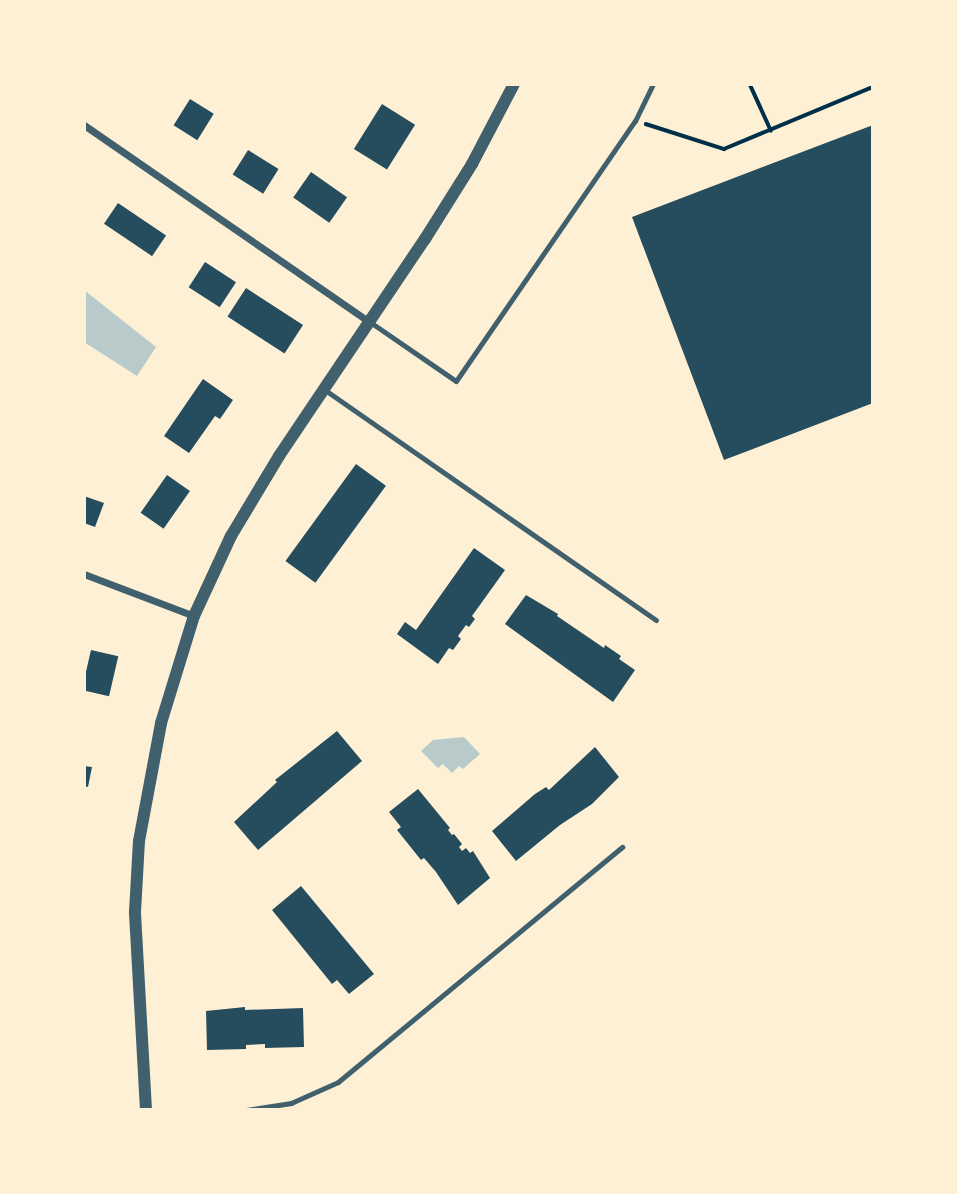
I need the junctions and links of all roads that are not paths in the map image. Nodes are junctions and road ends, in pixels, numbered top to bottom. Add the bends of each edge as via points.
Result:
1 (514, 84) edge
2 (653, 84) edge
3 (84, 125) edge
4 (370, 322) junction
5 (325, 390) junction
6 (84, 574) edge
7 (194, 616) junction
8 (656, 620) dead end
9 (622, 847) dead end
10 (146, 1110) edge
11 (246, 1110) edge

1 - 4 street via 472,164
2 - 4 lane via 635,121 456,381
3 - 4 street
4 - 5 street
5 - 7 street via 231,536
5 - 8 lane
6 - 7 street
7 - 10 street via 160,723 139,841 135,912
9 - 11 lane via 338,1082 291,1103

